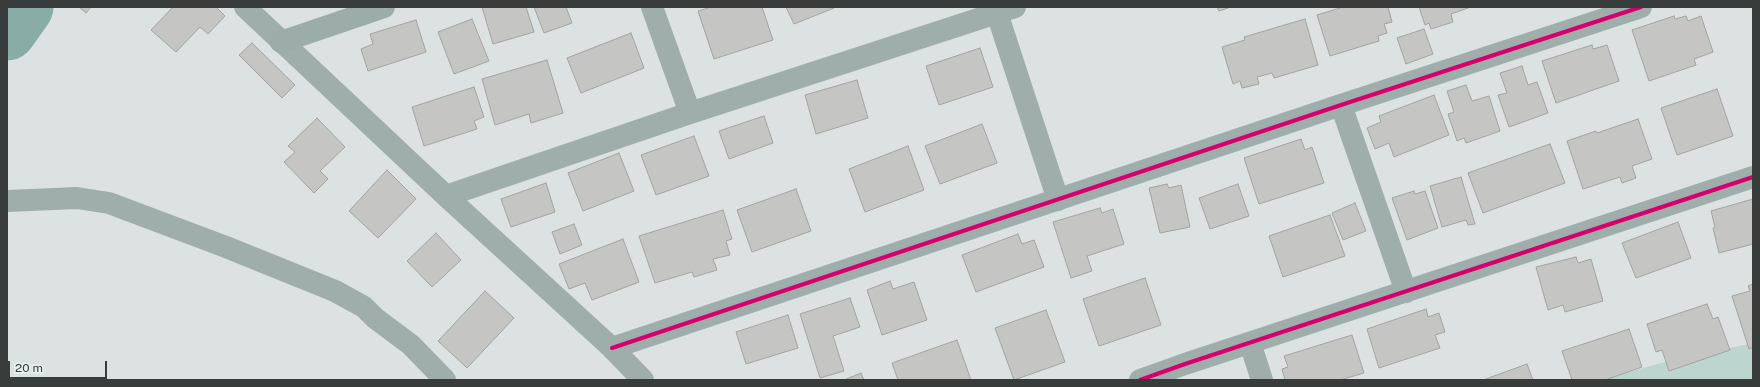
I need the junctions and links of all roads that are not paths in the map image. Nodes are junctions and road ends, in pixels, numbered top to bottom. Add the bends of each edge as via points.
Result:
1 (245, 7) edge
2 (384, 7) edge
3 (652, 7) edge
4 (1641, 7) edge
5 (1006, 10) edge
6 (281, 42) junction
7 (1341, 105) junction
8 (690, 113) junction
9 (1753, 177) edge
10 (446, 196) junction
11 (1058, 200) junction
12 (7, 201) edge
13 (1406, 292) junction
14 (1250, 343) junction
15 (612, 348) junction
16 (445, 380) edge
17 (643, 380) edge
18 (1140, 380) edge
19 (1262, 380) edge

1 - 6 street
2 - 6 street
3 - 8 street
4 - 7 street
5 - 8 street
5 - 11 street
6 - 10 street
7 - 11 street
7 - 13 street
8 - 10 street
9 - 13 street
10 - 15 street
11 - 15 street
12 - 16 street via 71,198 109,204 335,291 364,307 411,345
13 - 14 street
14 - 18 street
14 - 19 street
15 - 17 street

